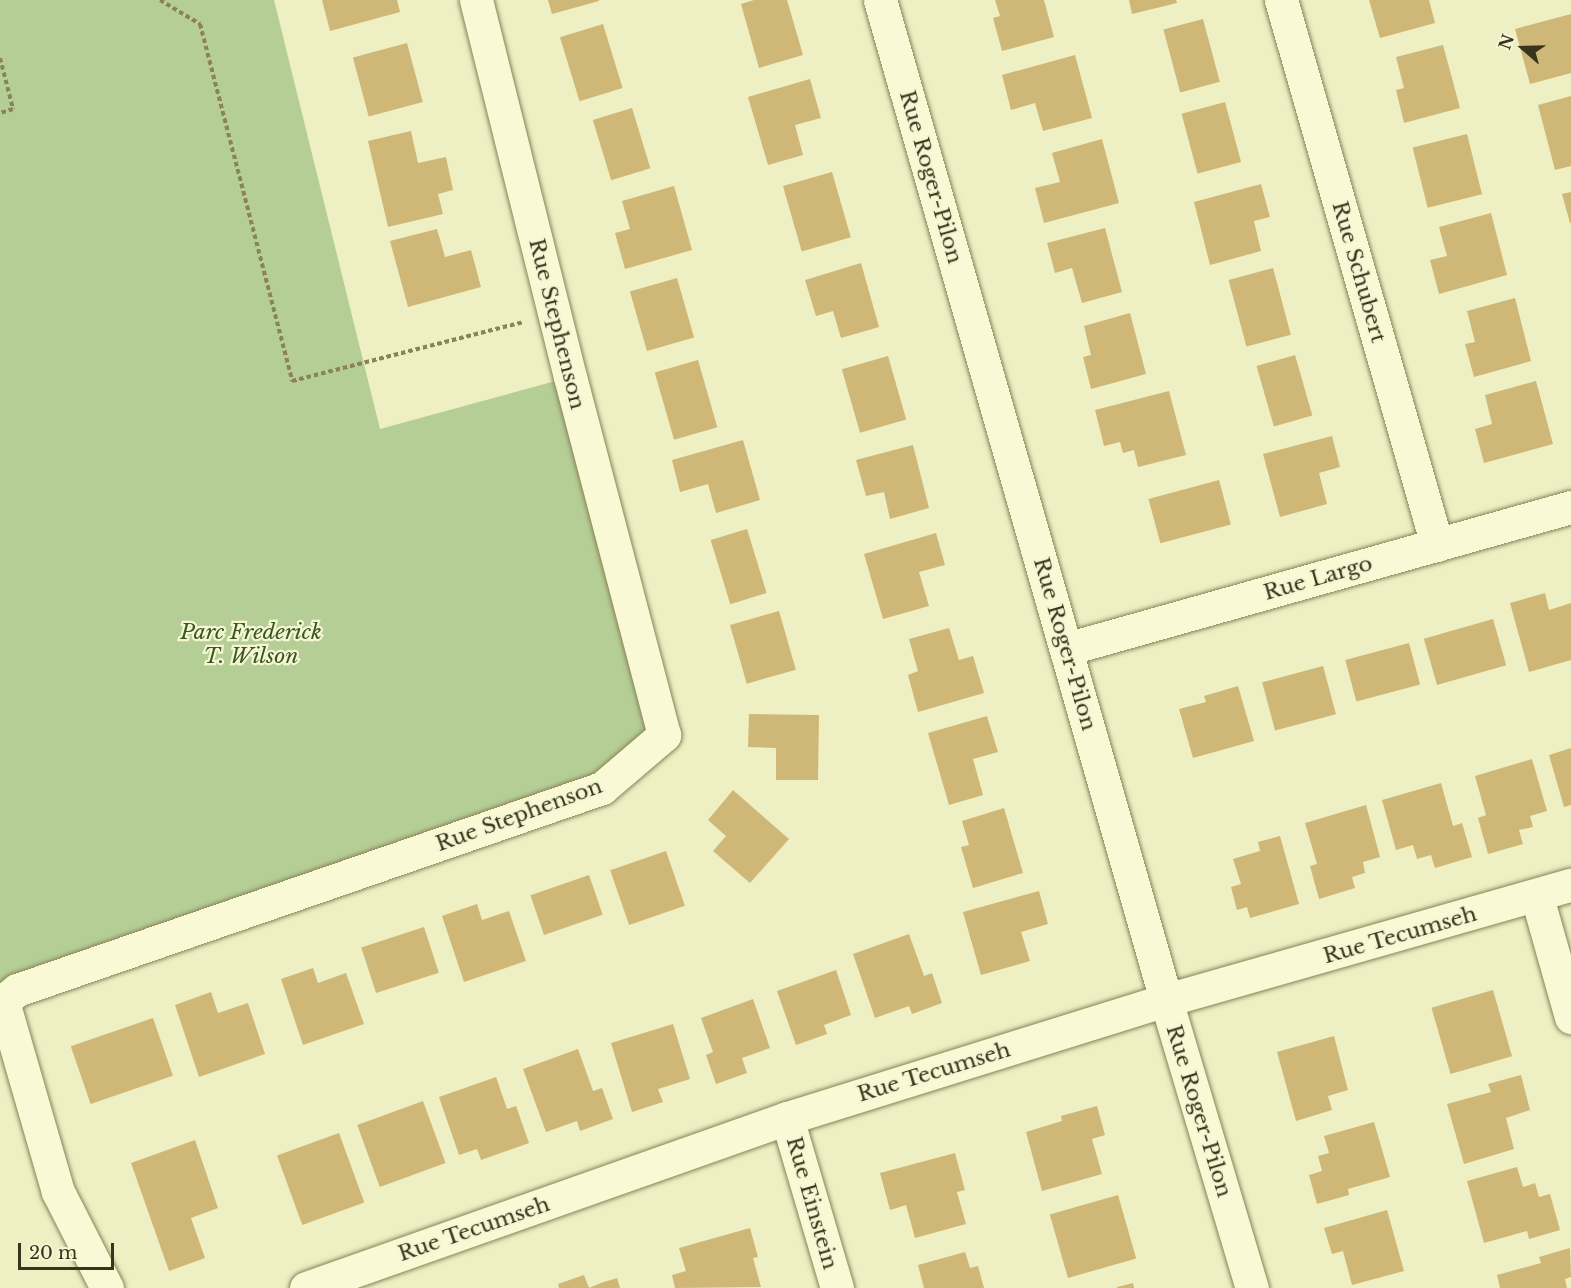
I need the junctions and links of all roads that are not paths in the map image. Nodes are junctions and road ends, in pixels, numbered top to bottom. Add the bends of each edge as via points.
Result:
1 (476, 0) edge
2 (880, 0) edge
3 (1281, 0) edge
4 (1571, 507) edge
5 (1437, 544) junction
6 (1066, 649) junction
7 (1571, 885) edge
8 (1537, 897) junction
9 (1166, 1000) junction
10 (1571, 1017) edge
11 (787, 1118) junction
12 (107, 1288) edge
13 (306, 1288) edge
14 (837, 1288) edge
15 (1252, 1288) edge

1 - 12 street, Rue Stephenson via 664,735 602,788 17,990 3,1000 58,1192
2 - 6 street, Rue Roger-Pilon
3 - 5 street, Rue Schubert
4 - 5 street, Rue Largo
5 - 6 street, Rue Largo
6 - 9 street, Rue Roger-Pilon
7 - 8 street, Rue Tecumseh
8 - 9 street, Rue Tecumseh
8 - 10 street
9 - 11 street, Rue Tecumseh
9 - 15 street, Rue Roger-Pilon
11 - 13 street, Rue Tecumseh
11 - 14 street, Rue Einstein

